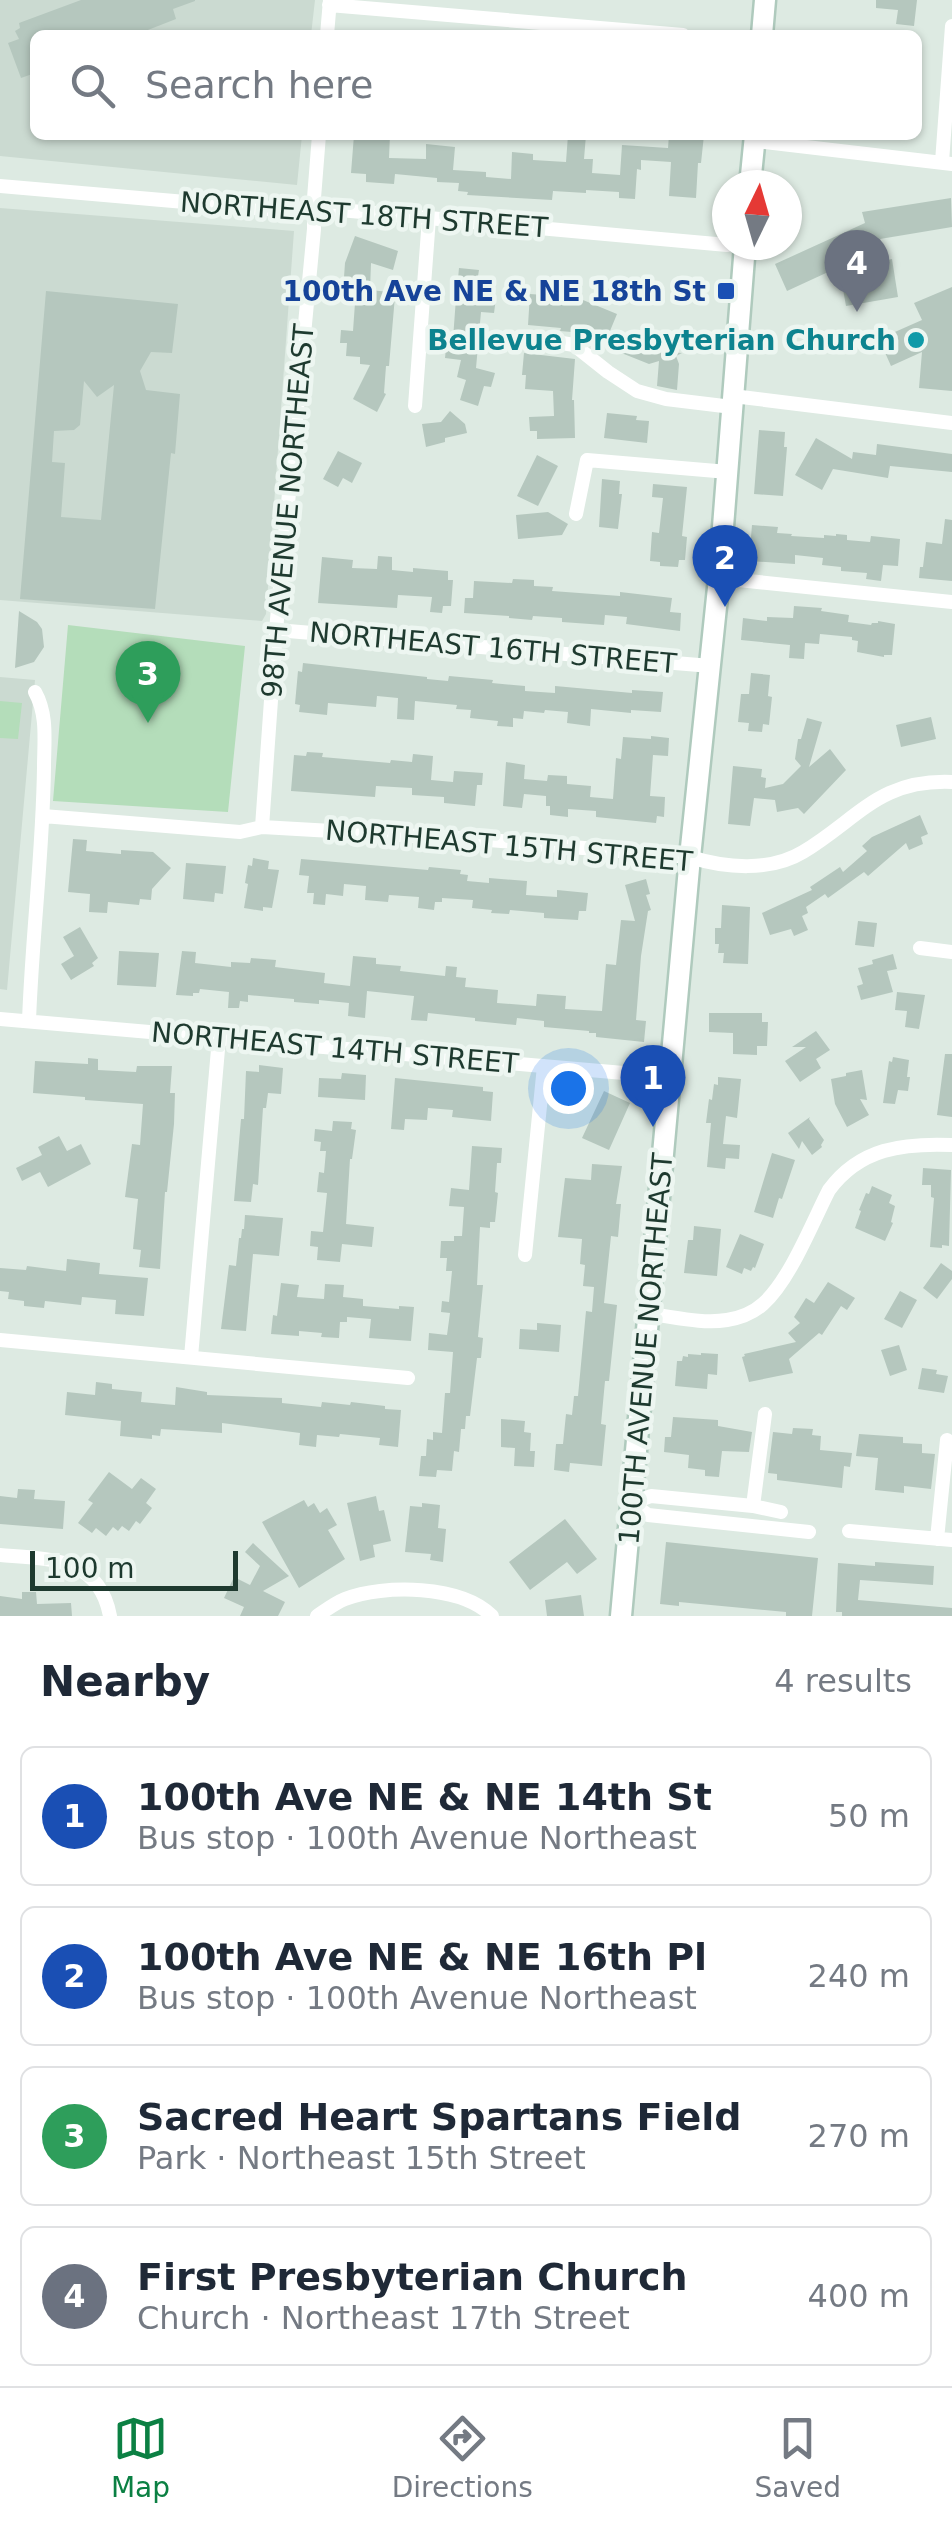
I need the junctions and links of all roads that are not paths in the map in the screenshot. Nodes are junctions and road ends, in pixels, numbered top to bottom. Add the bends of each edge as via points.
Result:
1 (765, 0) edge
2 (329, 2) edge
3 (952, 26) edge
4 (327, 30) edge
5 (629, 30) edge
6 (762, 30) edge
7 (319, 140) edge
8 (755, 140) edge
9 (770, 140) edge
10 (947, 163) edge
11 (752, 170) edge
12 (0, 186) edge
13 (314, 211) junction
14 (429, 218) junction
15 (712, 244) edge
16 (743, 260) edge
17 (544, 340) dead end
18 (732, 402) junction
19 (415, 406) dead end
20 (952, 423) edge
21 (728, 472) junction
22 (576, 514) dead end
23 (719, 578) junction
24 (952, 602) edge
25 (276, 630) junction
26 (711, 666) junction
27 (35, 692) dead end
28 (952, 782) edge
29 (44, 816) junction
30 (262, 827) junction
31 (690, 857) junction
32 (920, 948) dead end
33 (952, 952) edge
34 (0, 1019) edge
35 (29, 1021) junction
36 (220, 1038) junction
37 (544, 1066) junction
38 (670, 1077) junction
39 (952, 1145) edge
40 (525, 1255) dead end
41 (650, 1314) junction
42 (0, 1340) edge
43 (191, 1357) junction
44 (408, 1378) dead end
45 (764, 1414) dead end
46 (947, 1440) dead end
47 (632, 1503) junction
48 (753, 1506) junction
49 (780, 1512) dead end
50 (849, 1531) dead end
51 (809, 1532) dead end
52 (944, 1539) edge
53 (0, 1555) edge
54 (110, 1616) edge
55 (317, 1616) edge
56 (492, 1616) edge
57 (621, 1616) edge

1 - 6 street
2 - 4 street
2 - 5 street
3 - 10 street
7 - 13 street, 98TH AVENUE NORTHEAST
8 - 11 street
9 - 10 street
12 - 13 street, NORTHEAST 18TH STREET
13 - 14 street, NORTHEAST 18TH STREET
13 - 25 street, 98TH AVENUE NORTHEAST
14 - 15 street, NORTHEAST 18TH STREET
14 - 19 street
16 - 18 street, 100TH AVENUE NORTHEAST
17 - 18 street via 574,346 637,391
18 - 20 street
18 - 21 street, 100TH AVENUE NORTHEAST
21 - 22 street via 587,460
21 - 23 street, 100TH AVENUE NORTHEAST
23 - 24 street
23 - 26 street, 100TH AVENUE NORTHEAST
25 - 26 street, NORTHEAST 16TH STREET
25 - 30 street, 98TH AVENUE NORTHEAST
26 - 31 street, 100TH AVENUE NORTHEAST
27 - 29 street via 44,721
28 - 31 street, NORTHEAST 15TH STREET via 891,792 782,862 735,866
29 - 30 street, NORTHEAST 15TH STREET via 240,832
29 - 35 street
30 - 31 street, NORTHEAST 15TH STREET
31 - 38 street, 100TH AVENUE NORTHEAST
32 - 33 street
34 - 35 street, NORTHEAST 14TH STREET
35 - 36 street, NORTHEAST 14TH STREET
36 - 37 street, NORTHEAST 14TH STREET
36 - 43 street
37 - 38 street, NORTHEAST 14TH STREET
37 - 40 street
38 - 41 street, 100TH AVENUE NORTHEAST
39 - 41 street via 902,1147 856,1161 829,1190 779,1286 748,1314 706,1321
41 - 47 street, 100TH AVENUE NORTHEAST
42 - 43 street
43 - 44 street
45 - 48 street
46 - 52 street
47 - 48 street via 651,1496
47 - 51 street via 648,1515
47 - 57 street, 100TH AVENUE NORTHEAST
48 - 49 street
50 - 52 street
53 - 54 street via 70,1564 98,1582
55 - 56 street via 340,1601 415,1590 459,1597

